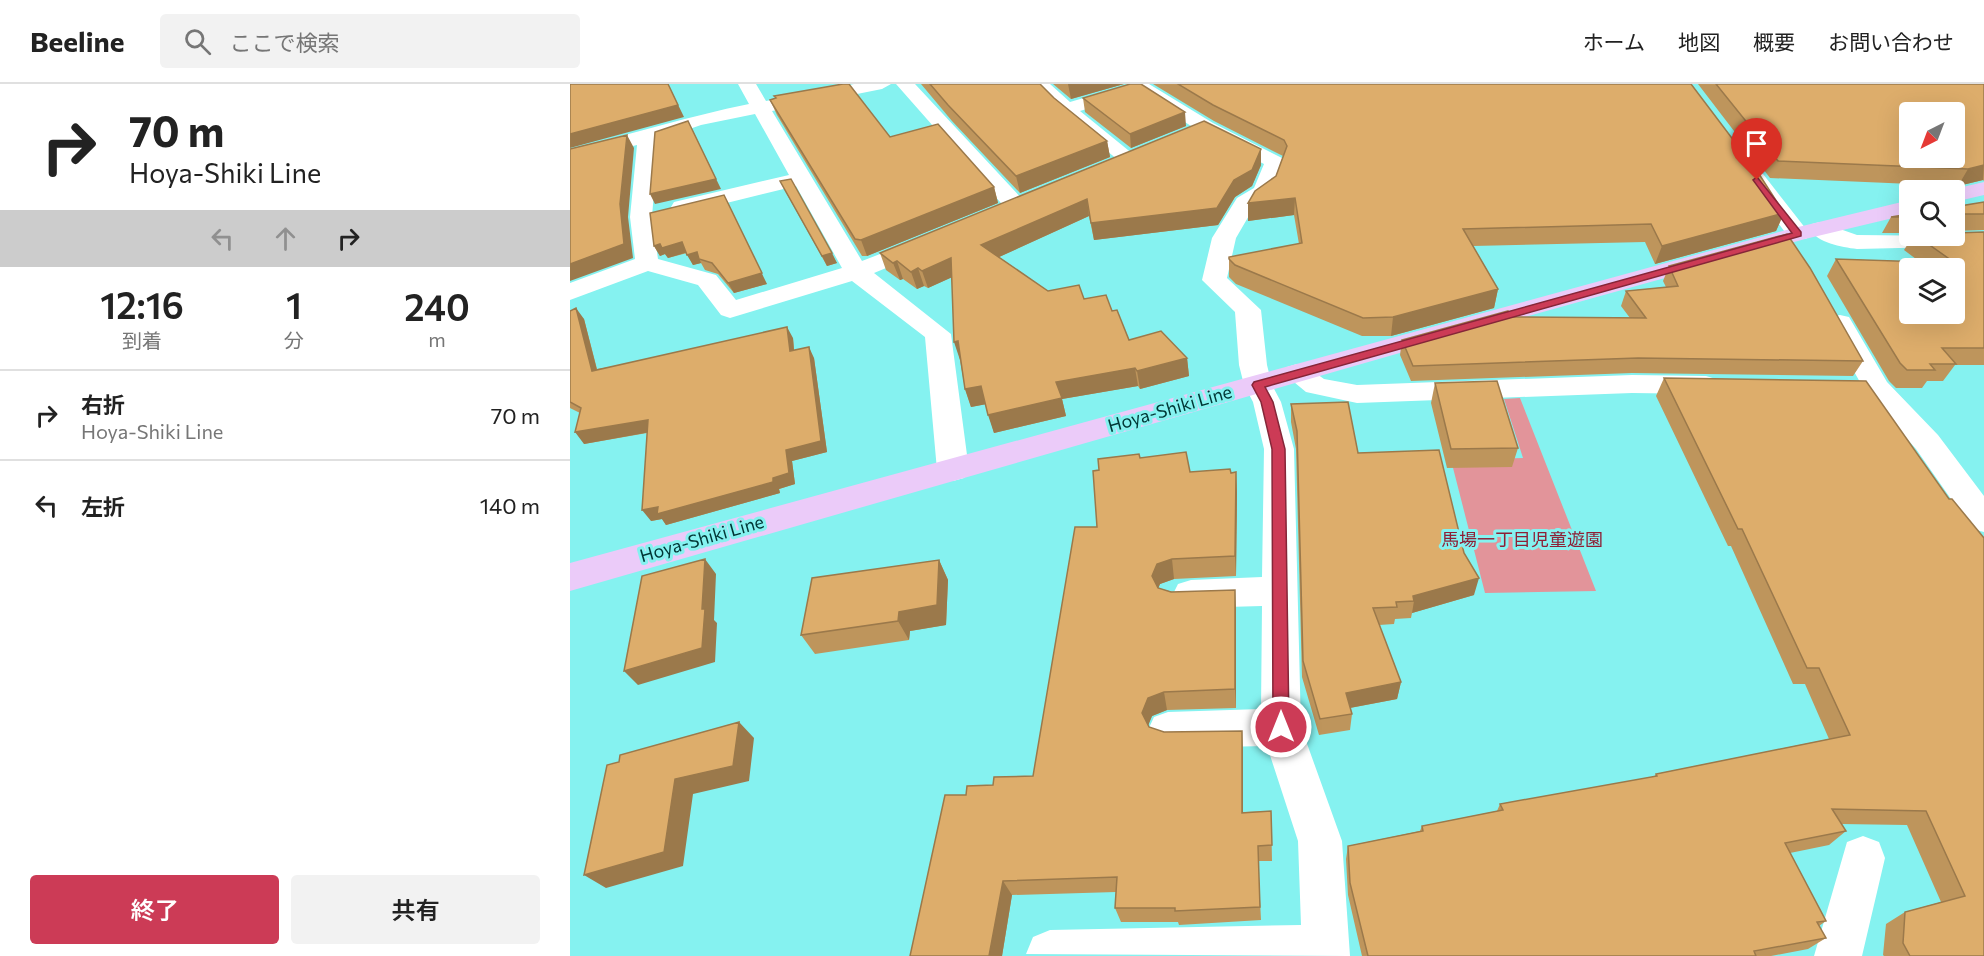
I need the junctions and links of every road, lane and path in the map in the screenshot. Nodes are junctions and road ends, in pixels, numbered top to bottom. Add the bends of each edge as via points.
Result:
1 (747, 84) edge
2 (882, 84) edge
3 (905, 84) edge
4 (1040, 84) edge
5 (761, 107) junction
6 (1066, 109) junction
7 (1206, 127) junction
8 (1184, 136) edge
9 (648, 137) junction
10 (1151, 150) edge
11 (570, 155) edge
12 (1743, 162) edge
13 (800, 179) junction
14 (1984, 188) edge
15 (1965, 193) edge
16 (1899, 210) edge
17 (994, 215) edge
18 (641, 217) junction
19 (1802, 233) junction
20 (941, 237) edge
21 (1984, 239) edge
22 (647, 263) junction
23 (1804, 263) edge
24 (856, 272) junction
25 (570, 292) edge
26 (1827, 300) edge
27 (1297, 374) junction
28 (1258, 385) junction
29 (1737, 386) edge
30 (1841, 386) edge
31 (1876, 387) junction
32 (953, 470) junction
33 (1984, 520) edge
34 (570, 577) edge
35 (1279, 591) junction
36 (1175, 595) edge
37 (1281, 727) junction
38 (1168, 730) edge
39 (1863, 858) dead end
40 (1326, 952) edge
41 (1050, 954) dead end
42 (1838, 956) edge

1 - 5 street
2 - 5 street
3 - 17 street via 1025,202
4 - 6 street
5 - 9 street via 696,120
5 - 13 street
6 - 7 street via 1141,87
6 - 10 street via 1120,162
7 - 8 street
7 - 28 street via 1275,162 1263,192 1245,203 1224,238 1214,280 1248,310
9 - 11 street
9 - 18 street
12 - 19 street
13 - 18 street
13 - 24 street
14 - 15 main road
16 - 19 main road, Hoya-Shiki Line
18 - 22 street
19 - 21 street via 1857,242
19 - 23 street
19 - 27 main road, Hoya-Shiki Line
20 - 24 street
22 - 24 street via 707,280 730,310
22 - 25 street
24 - 32 street via 938,334
26 - 31 street
27 - 28 main road, Hoya-Shiki Line
27 - 29 street via 1316,386 1357,394 1632,384
28 - 32 main road, Hoya-Shiki Line
28 - 35 street via 1267,402 1279,449
30 - 31 street
31 - 33 street via 1927,442
32 - 34 main road, Hoya-Shiki Line
35 - 36 street
35 - 37 street
37 - 38 street
37 - 40 street via 1320,841
39 - 42 street
40 - 41 street

